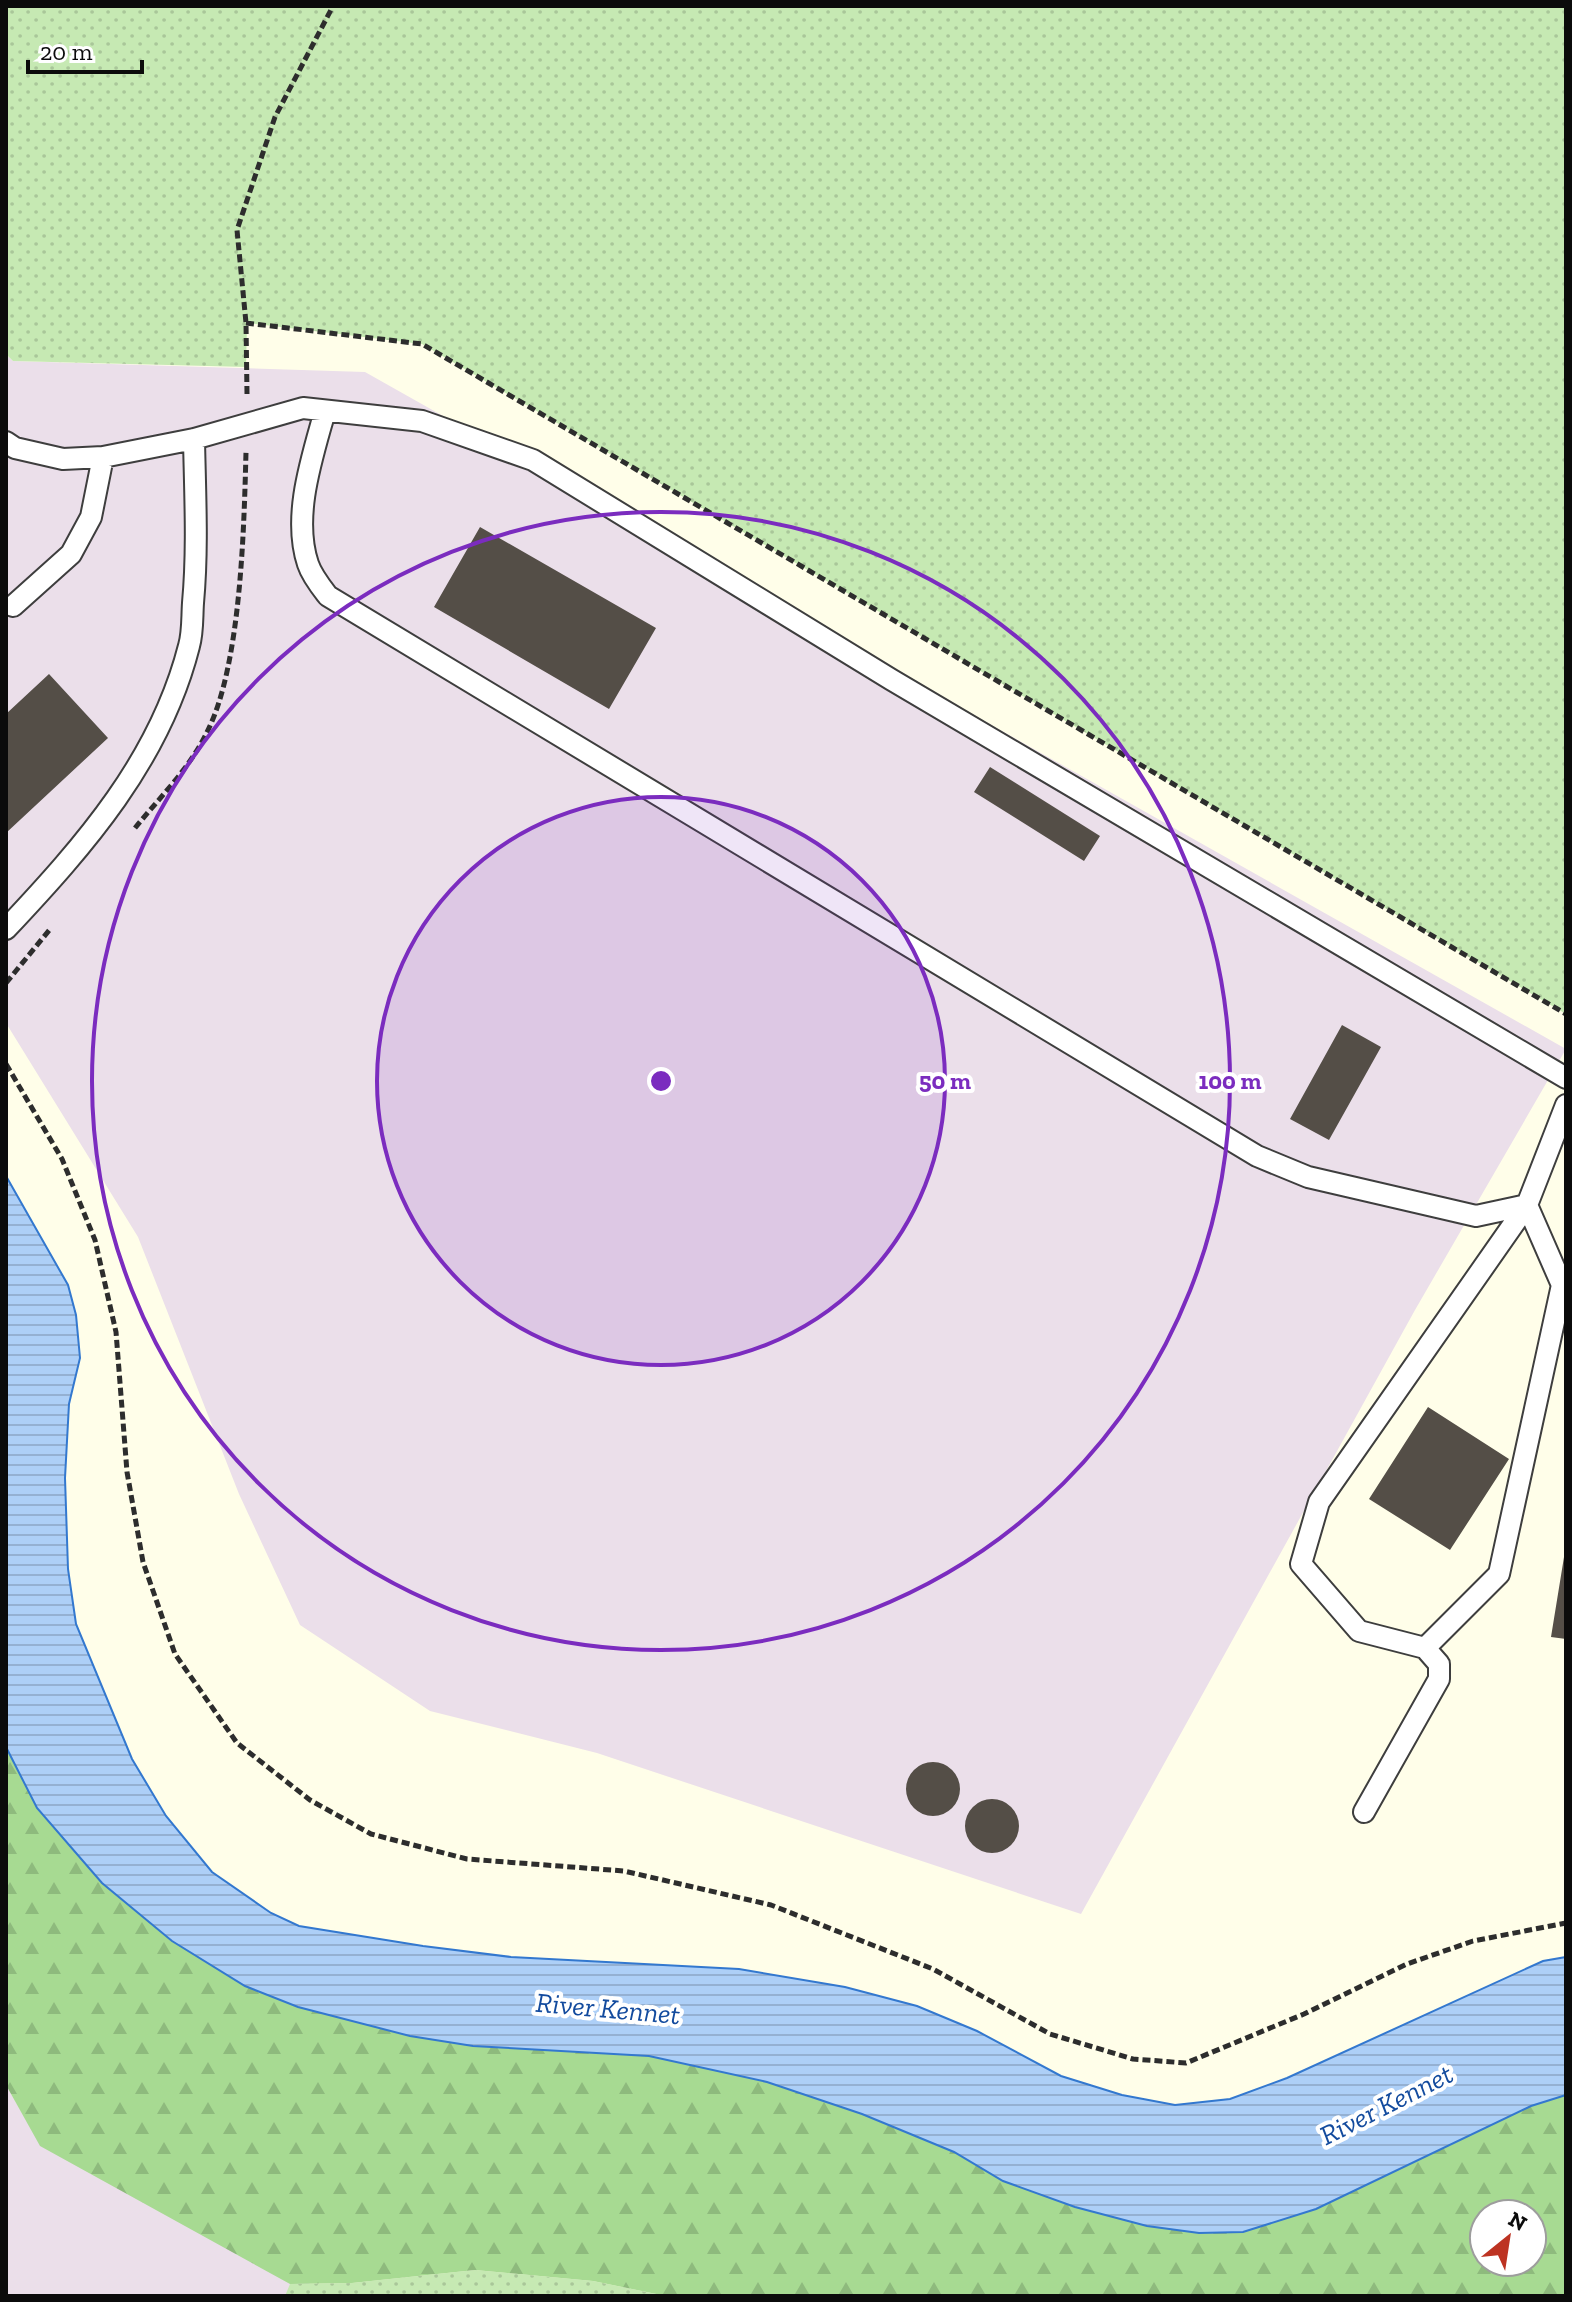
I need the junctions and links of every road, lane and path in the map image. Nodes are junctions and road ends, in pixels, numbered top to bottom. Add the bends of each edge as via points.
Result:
1 (333, 6) edge
2 (246, 323) junction
3 (325, 411) junction
4 (247, 425) junction
5 (194, 439) junction
6 (6, 442) edge
7 (103, 457) junction
8 (13, 606) dead end
9 (224, 693) dead end
10 (6, 929) edge
11 (1566, 1014) edge
12 (6, 1064) edge
13 (1566, 1078) edge
14 (1566, 1105) edge
15 (1527, 1205) junction
16 (1564, 1286) edge
17 (1425, 1648) junction
18 (1364, 1812) dead end
19 (1566, 1923) edge

1 - 2 path via 275,117 237,230
2 - 4 path
2 - 11 path via 422,344
3 - 4 lane via 303,408
3 - 13 lane via 422,421 533,460 906,689
3 - 15 lane via 310,463 302,535 309,567 328,596 1257,1156 1308,1177 1476,1216
4 - 5 lane
4 - 9 path via 244,517
5 - 7 lane
5 - 10 lane via 197,553 190,644 161,725 124,792
6 - 7 lane via 63,459
7 - 8 lane via 91,517 71,554
12 - 19 path via 62,1159 95,1240 116,1332 127,1472 143,1562 175,1654 237,1743 310,1800 371,1834 467,1859 624,1871 771,1905 933,1969 1050,2034 1133,2059 1186,2063 1407,1964 1473,1941
14 - 15 lane
15 - 16 lane
15 - 17 lane via 1319,1502 1301,1564 1359,1631
16 - 17 lane via 1499,1574
17 - 18 lane via 1439,1664 1439,1679

